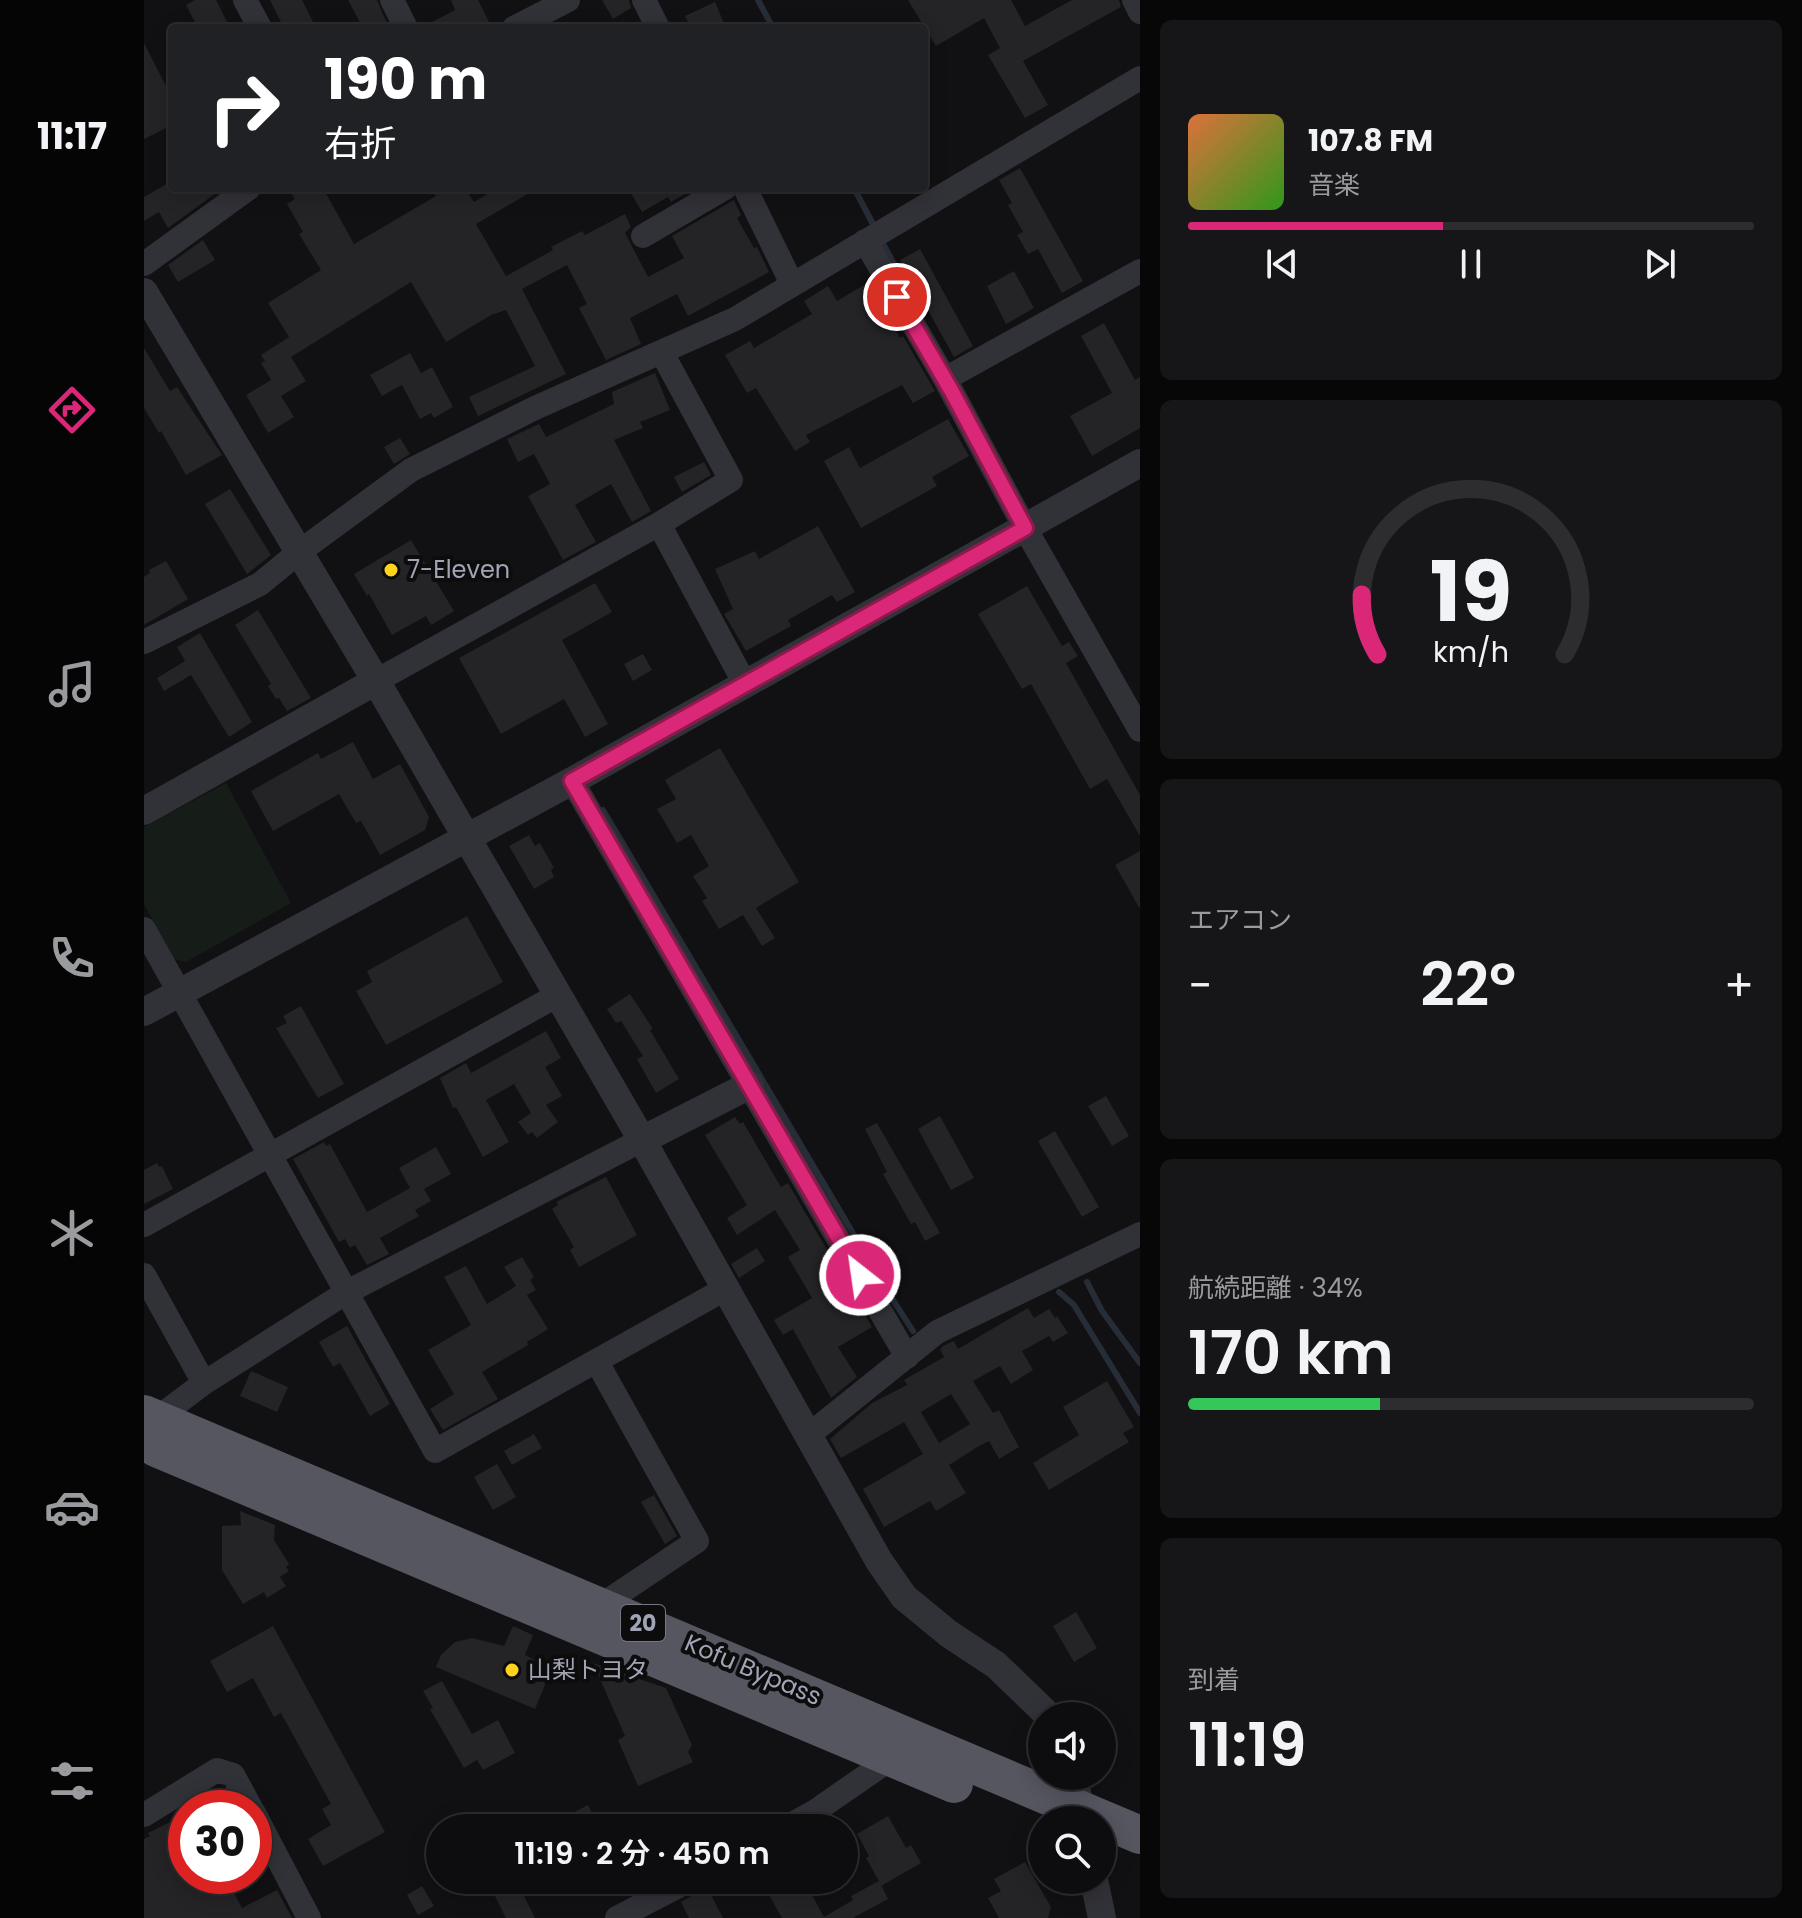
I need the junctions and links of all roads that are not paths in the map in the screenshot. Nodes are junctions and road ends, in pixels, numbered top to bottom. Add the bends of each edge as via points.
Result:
1 (245, 0) edge
2 (392, 0) edge
3 (568, 0) edge
4 (644, 0) edge
5 (1134, 0) edge
6 (1140, 12) edge
7 (258, 24) edge
8 (404, 24) edge
9 (522, 24) edge
10 (656, 24) edge
11 (1140, 78) edge
12 (243, 192) edge
13 (718, 192) edge
14 (747, 192) edge
15 (643, 236) dead end
16 (873, 237) junction
17 (144, 264) edge
18 (1140, 271) edge
19 (792, 284) junction
20 (144, 292) edge
21 (662, 353) junction
22 (945, 379) junction
23 (1140, 463) edge
24 (659, 524) junction
25 (1025, 528) junction
26 (299, 552) junction
27 (144, 642) edge
28 (376, 681) junction
29 (745, 684) junction
30 (1140, 730) edge
31 (572, 781) junction
32 (144, 811) edge
33 (466, 839) junction
34 (144, 929) edge
35 (181, 992) junction
36 (558, 995) junction
37 (144, 1012) edge
38 (750, 1085) junction
39 (642, 1140) junction
40 (270, 1154) junction
41 (144, 1225) edge
42 (1140, 1234) edge
43 (144, 1275) edge
44 (725, 1289) junction
45 (347, 1292) junction
46 (907, 1357) junction
47 (597, 1362) junction
48 (204, 1383) junction
49 (148, 1425) edge
50 (810, 1434) junction
51 (608, 1608) junction
52 (1034, 1702) edge
53 (892, 1758) junction
54 (185, 1790) edge
55 (241, 1790) edge
56 (168, 1800) edge
57 (1078, 1802) edge
58 (810, 1814) edge
59 (1028, 1814) edge
60 (144, 1815) edge
61 (1140, 1835) edge
62 (272, 1847) edge
63 (1116, 1851) edge
64 (1140, 1862) edge
65 (663, 1894) edge
66 (1097, 1894) edge
67 (309, 1918) edge
68 (617, 1918) edge
69 (1102, 1918) edge

1 - 7 street
2 - 8 street
3 - 9 street
4 - 10 street
5 - 6 street
11 - 16 street
12 - 17 street
13 - 15 street
14 - 19 street
16 - 19 street
16 - 22 street
18 - 22 street
19 - 21 street via 735,319
20 - 26 street
21 - 24 street via 731,480
21 - 26 street via 411,470
22 - 25 street
23 - 25 street
24 - 28 street
24 - 29 street
25 - 29 street
25 - 30 street
26 - 27 street via 260,584
26 - 28 street
28 - 32 street
28 - 33 street
29 - 31 street
31 - 33 street
31 - 38 street
33 - 35 street
33 - 36 street
34 - 35 street
35 - 37 street
35 - 40 street
36 - 39 street
36 - 40 street
38 - 39 street
38 - 46 street
39 - 44 street
39 - 45 street
40 - 41 street
40 - 45 street
42 - 46 street via 937,1332
43 - 48 street
44 - 47 street
44 - 50 street
45 - 47 street via 435,1451
45 - 48 street
46 - 50 street
47 - 51 street via 697,1541 612,1598
48 - 49 street
49 - 51 highway, Kofu Bypass / 20
49 - 53 highway, Kofu Bypass / 20
50 - 52 street via 904,1597 996,1665
51 - 57 highway, Kofu Bypass / 20
53 - 58 street
53 - 59 highway, Kofu Bypass / 20
54 - 55 street via 217,1770 233,1775
56 - 60 street
57 - 61 highway, Kofu Bypass / 20
62 - 67 street
63 - 64 highway
65 - 68 street
66 - 69 street

